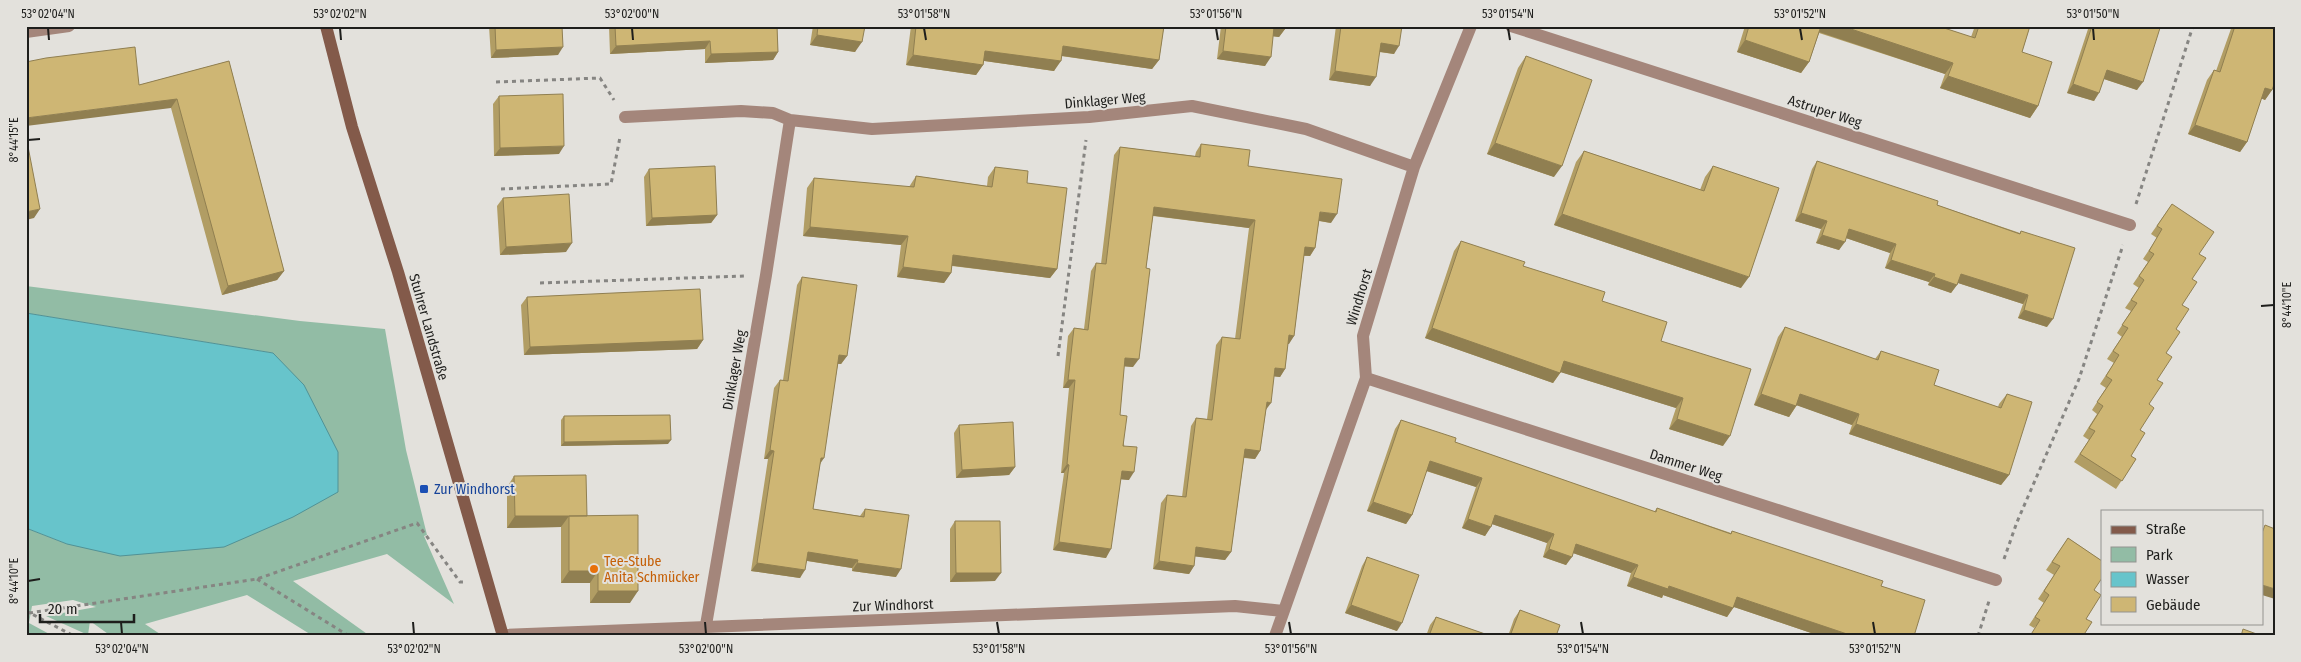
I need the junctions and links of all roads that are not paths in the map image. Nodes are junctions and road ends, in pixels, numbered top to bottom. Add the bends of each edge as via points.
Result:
1 (69, 26) edge
2 (326, 26) edge
3 (1471, 26) edge
4 (1511, 26) edge
5 (26, 32) edge
6 (624, 117) road end
7 (790, 120) junction
8 (1414, 167) junction
9 (2130, 225) road end
10 (1366, 378) junction
11 (1996, 580) road end
12 (1283, 611) junction
13 (706, 625) junction
14 (503, 635) edge
15 (1275, 636) edge

1 - 5 street
2 - 14 main road, Stuhrer Landstraße via 352,127 398,272
3 - 8 street, Windhorst
4 - 9 street, Astruper Weg
6 - 7 street, Dinklager Weg via 741,110 773,113
7 - 8 street, Dinklager Weg via 872,129 1090,117 1192,106 1306,129
7 - 13 street, Dinklager Weg
8 - 10 street, Windhorst via 1363,336
10 - 11 street, Dammer Weg
10 - 12 street, Windhorst
12 - 13 street, Zur Windhorst via 1235,606
12 - 15 street, Windhorst
13 - 14 street, Zur Windhorst

